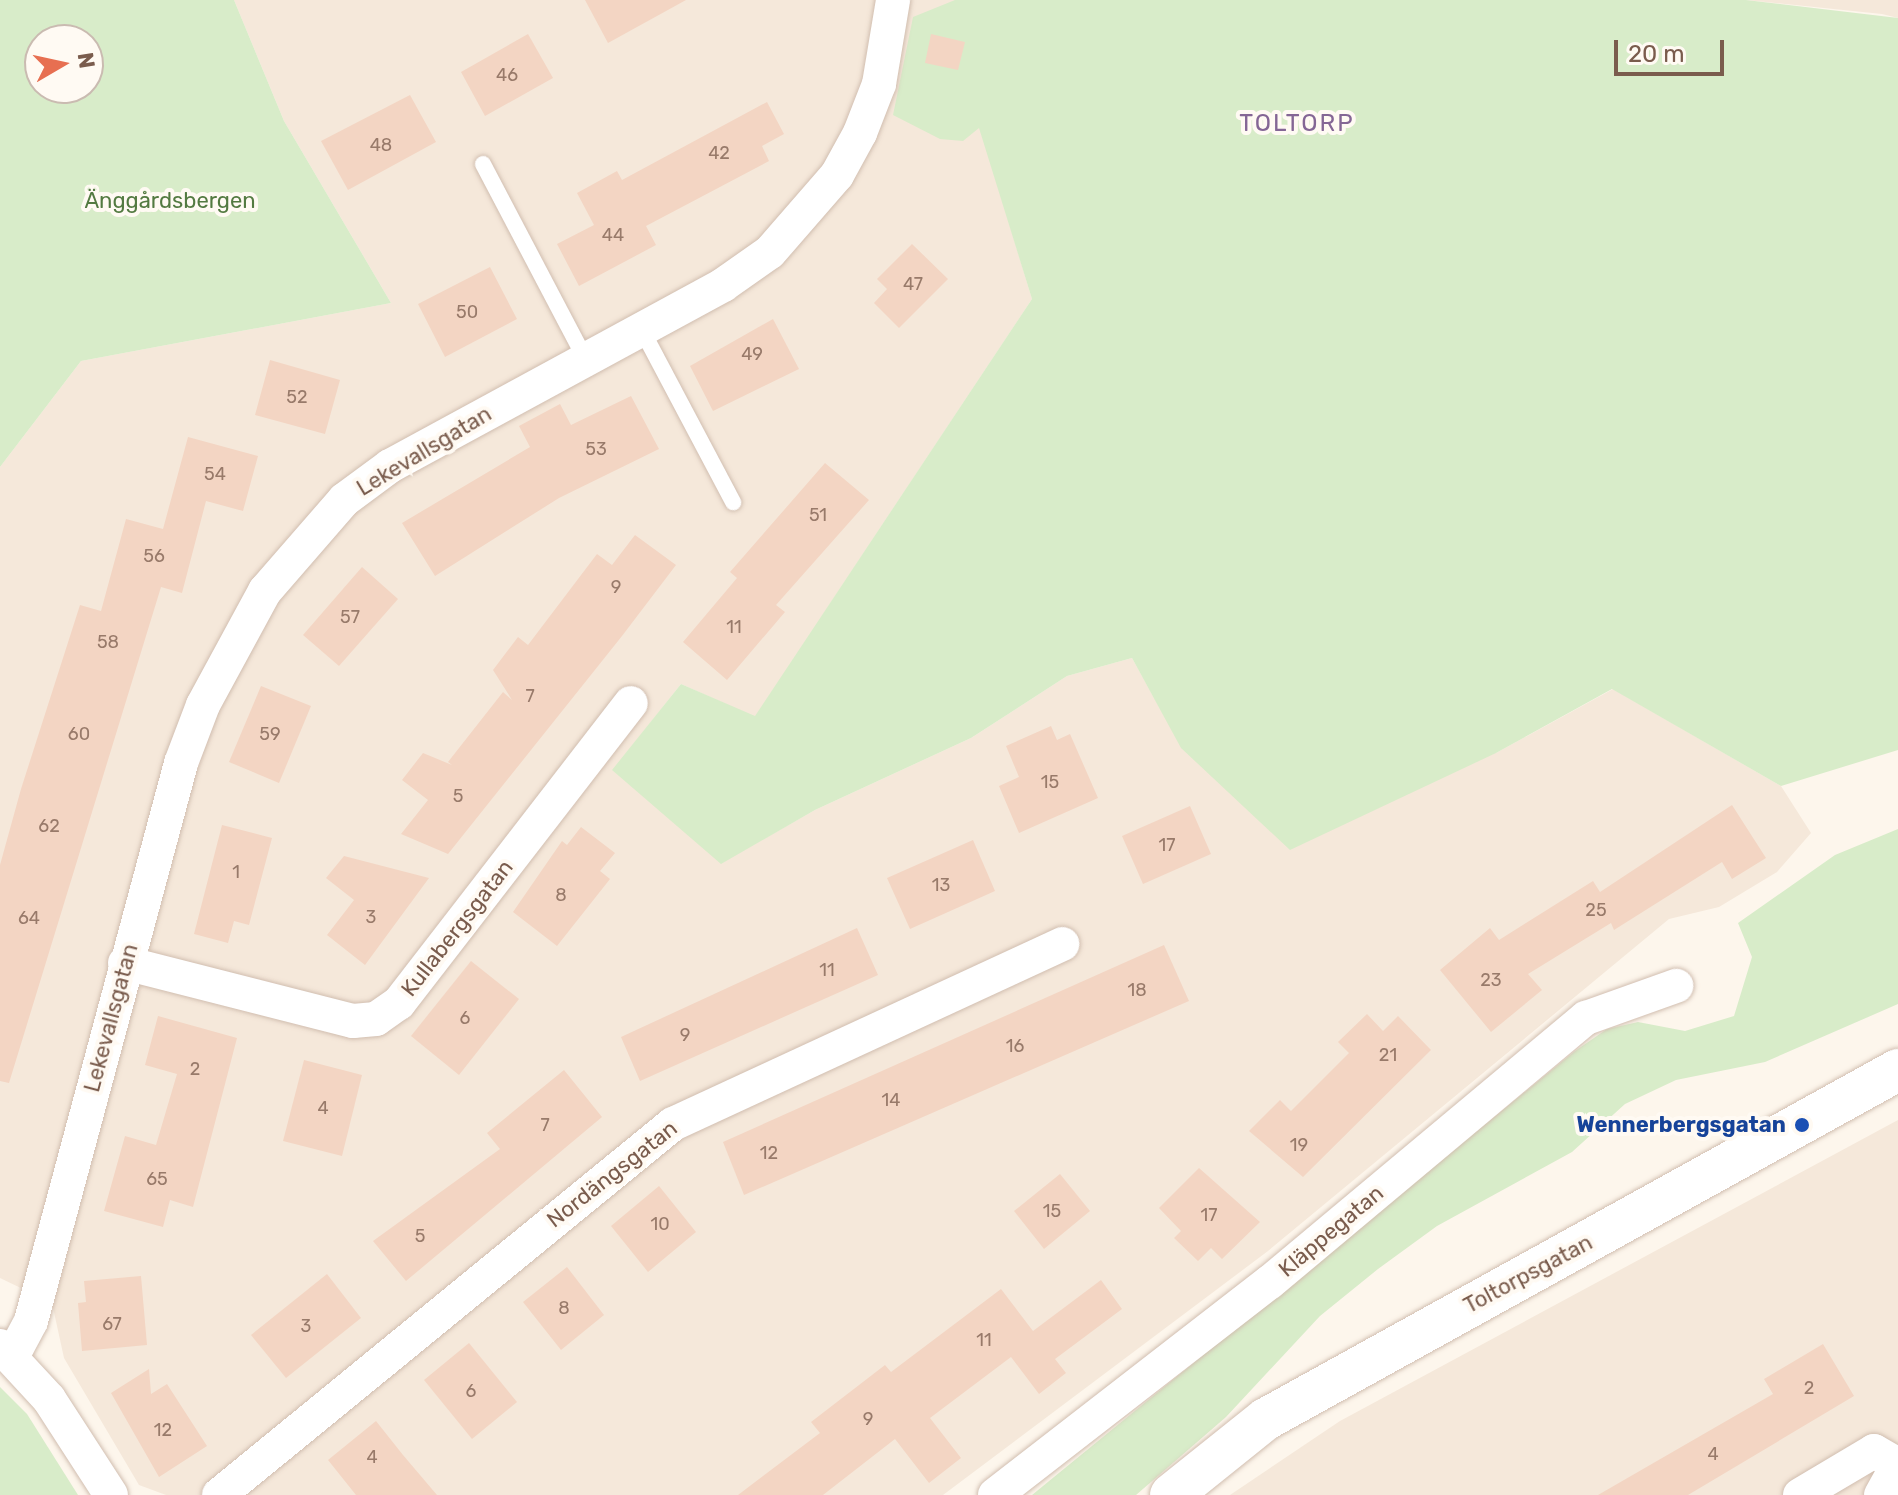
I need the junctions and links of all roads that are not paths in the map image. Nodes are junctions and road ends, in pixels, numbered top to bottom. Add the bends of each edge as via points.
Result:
1 (893, 0) edge
2 (483, 164) dead end
3 (642, 330) junction
4 (586, 360) junction
5 (733, 502) dead end
6 (631, 703) dead end
7 (1062, 944) dead end
8 (125, 963) junction
9 (1676, 986) dead end
10 (1898, 1070) edge
11 (7, 1350) edge
12 (1898, 1464) edge
13 (111, 1495) edge
14 (219, 1495) edge
15 (995, 1495) edge
16 (1171, 1495) edge
17 (1800, 1495) edge
18 (1881, 1495) edge

1 - 3 street, Lekevallsgatan via 879,84 837,175 770,252
2 - 4 lane
3 - 4 street, Lekevallsgatan
3 - 5 lane
4 - 8 street, Lekevallsgatan via 390,466 344,500 302,542 265,591 203,705
6 - 8 street, Kullabergsgatan via 399,1003 376,1019 353,1021
7 - 14 street, Nordängsgatan via 673,1124
8 - 11 street, Lekevallsgatan via 31,1321
9 - 15 street, Kläppegatan via 1586,1018 1270,1282
10 - 16 street, Toltorpsgatan via 1290,1404 1214,1455
11 - 13 street
12 - 17 street via 1874,1451
12 - 18 street

